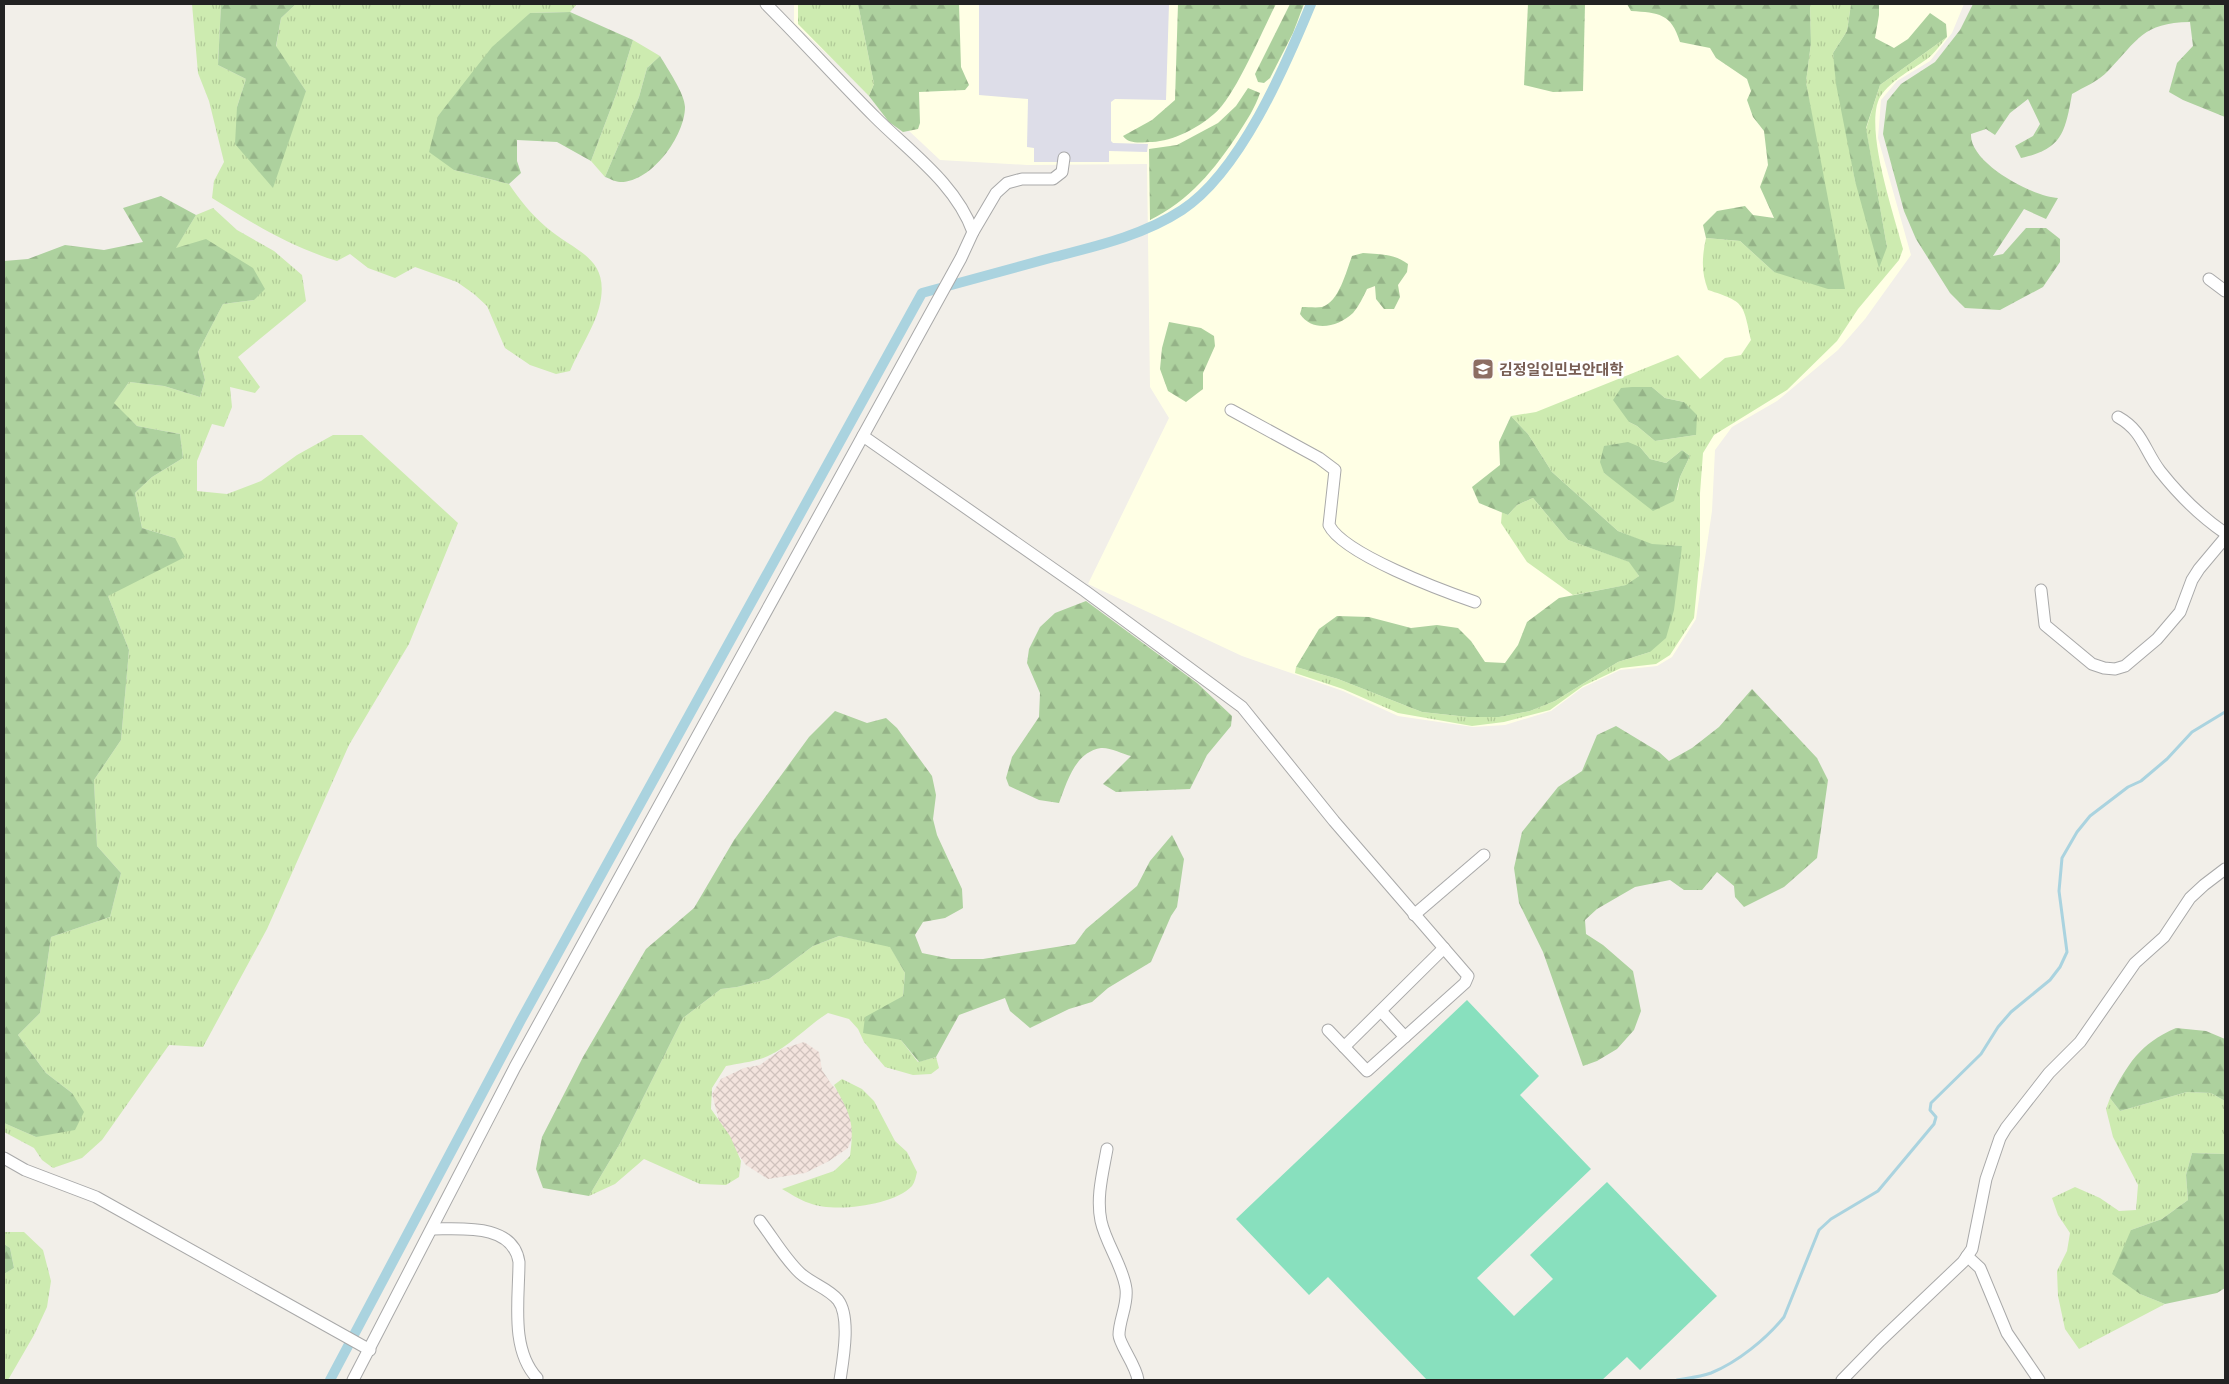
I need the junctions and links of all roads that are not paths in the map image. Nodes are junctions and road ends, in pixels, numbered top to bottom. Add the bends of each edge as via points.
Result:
1 (766, 4) edge
2 (1064, 158) dead end
3 (973, 232) junction
4 (2209, 279) dead end
5 (2225, 291) edge
6 (1231, 410) dead end
7 (2118, 417) dead end
8 (863, 436) junction
9 (2225, 533) edge
10 (2225, 538) edge
11 (2041, 590) dead end
12 (1475, 602) dead end
13 (1484, 855) dead end
14 (2225, 869) edge
15 (1414, 915) junction
16 (1444, 948) junction
17 (1380, 1012) junction
18 (1328, 1030) dead end
19 (1405, 1037) junction
20 (1344, 1046) junction
21 (1107, 1149) dead end
22 (4, 1158) edge
23 (760, 1221) dead end
24 (432, 1229) junction
25 (1967, 1256) junction
26 (367, 1349) junction
27 (537, 1378) dead end
28 (353, 1380) edge
29 (840, 1380) edge
30 (1138, 1380) edge
31 (1842, 1380) edge
32 (2039, 1380) edge

1 - 3 street via 956,196
2 - 3 street via 1062,172 1053,179 1022,179 1007,183 996,193
3 - 8 street
4 - 5 street
6 - 12 street via 1331,465 1335,475 1329,525 1341,540 1439,590
7 - 9 street via 2130,423 2141,436 2159,469 2182,498
8 - 15 street via 1242,707
8 - 24 street via 515,1067
10 - 11 street via 2192,580 2180,612 2157,639 2125,666 2115,669 2092,664 2045,625
13 - 15 street
14 - 25 street via 2190,898 2164,937 2135,963 2080,1042 2049,1073 2006,1128 1986,1179 1972,1248
15 - 16 street
16 - 17 street
16 - 19 street via 1468,976 1465,983
17 - 19 street
17 - 20 street
18 - 20 street
19 - 20 street via 1367,1071
21 - 30 street via 1100,1194 1101,1220 1125,1280 1125,1307 1119,1335
22 - 26 street via 25,1170 96,1197
23 - 29 street via 798,1272 838,1301 845,1334
24 - 26 street
24 - 27 street via 498,1234 512,1243 518,1252 519,1262 521,1344 527,1364
25 - 31 street
25 - 32 street via 1980,1268 2007,1333
26 - 28 street

